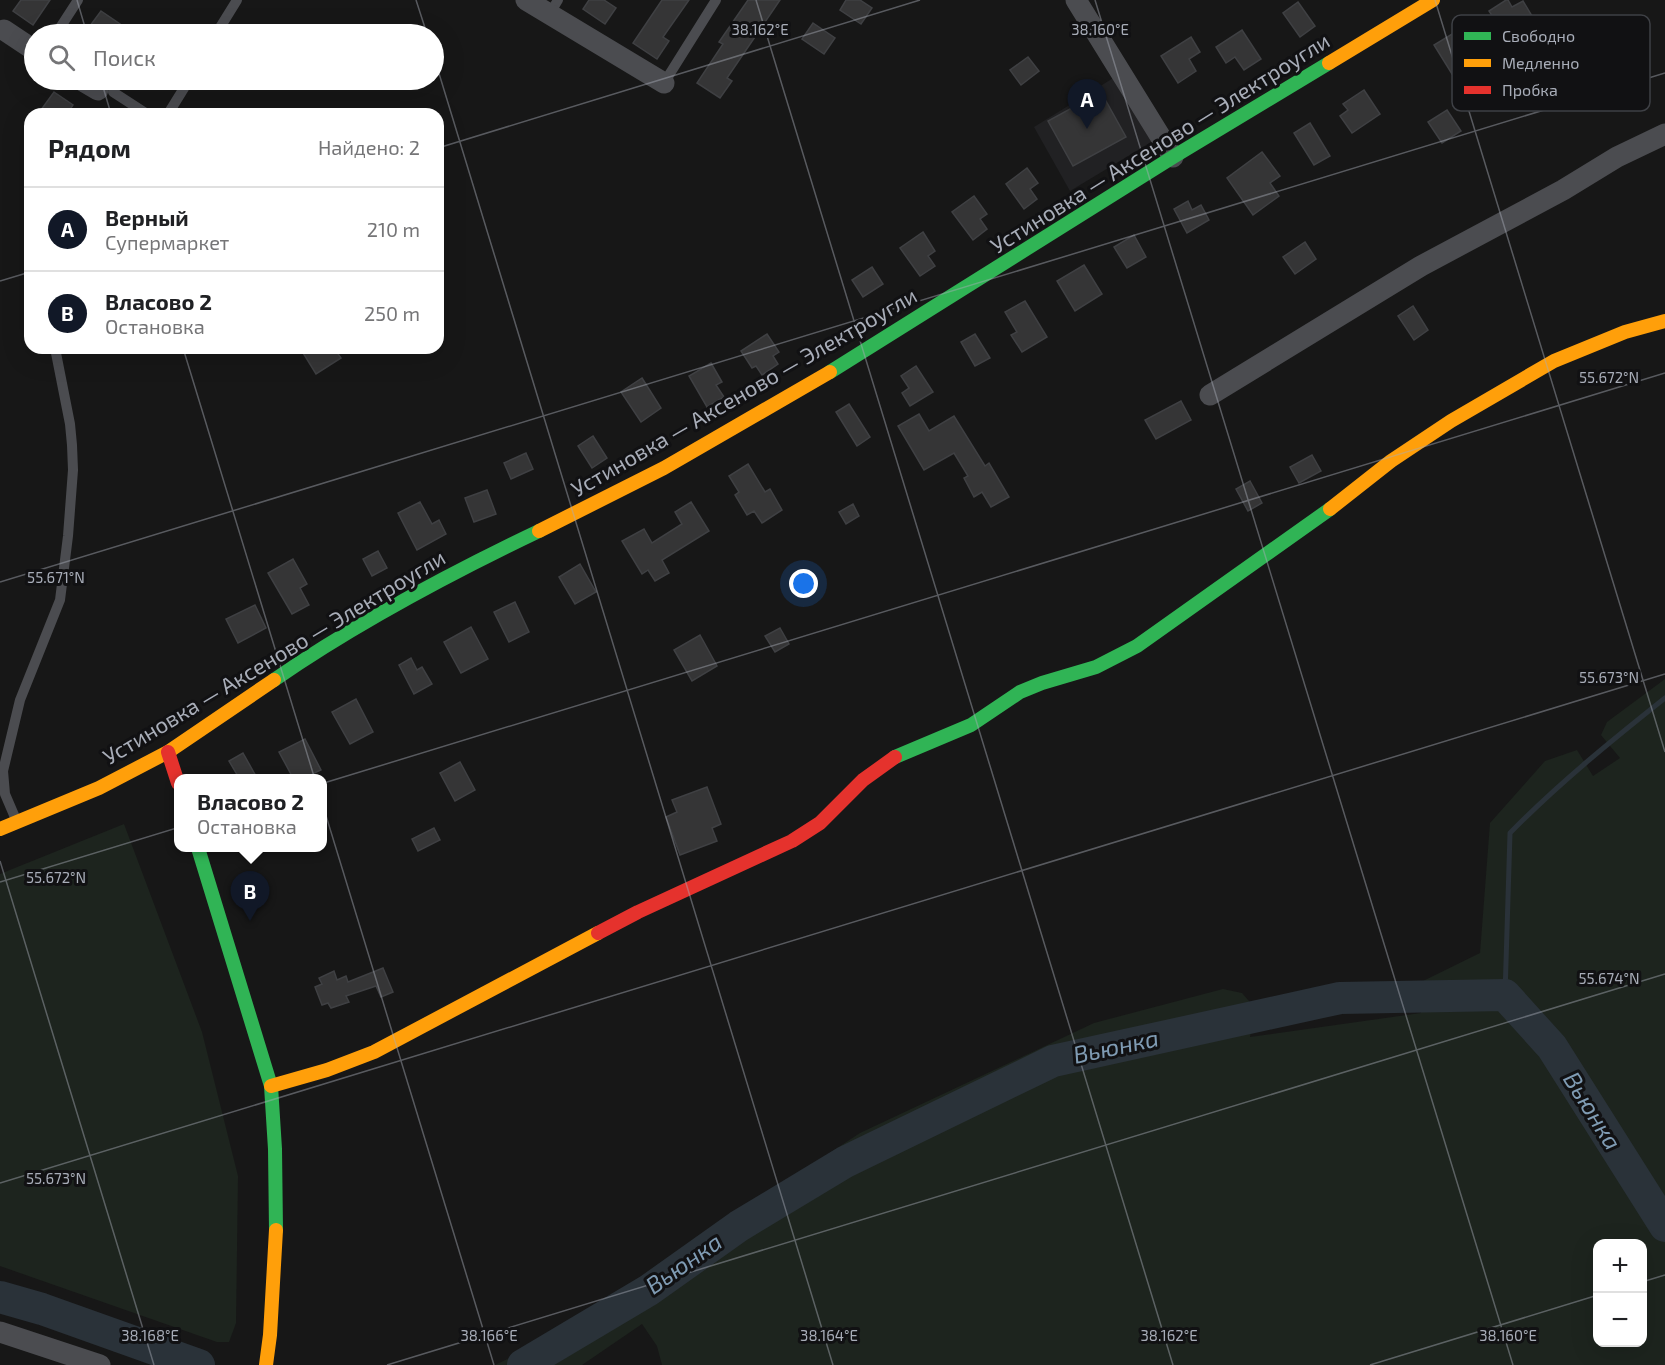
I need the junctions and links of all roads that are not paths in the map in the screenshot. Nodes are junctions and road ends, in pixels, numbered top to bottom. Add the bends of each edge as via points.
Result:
1 (78, 0) edge
2 (237, 0) edge
3 (526, 0) edge
4 (716, 0) edge
5 (1076, 0) edge
6 (1433, 0) edge
7 (554, 7) edge
8 (62, 24) edge
9 (222, 24) edge
10 (4, 30) dead end
11 (24, 43) edge
12 (664, 83) joint
13 (103, 90) edge
14 (183, 90) edge
15 (136, 108) edge
16 (172, 108) edge
17 (1665, 134) edge
18 (1173, 157) junction
19 (1665, 321) edge
20 (56, 354) edge
21 (1210, 395) dead end
22 (168, 752) junction
23 (175, 774) edge
24 (17, 823) junction
25 (0, 829) edge
26 (199, 852) edge
27 (271, 1086) junction
28 (0, 1332) edge
29 (100, 1365) edge
30 (266, 1365) edge

1 - 8 lane
2 - 9 lane
3 - 7 street
4 - 12 lane
5 - 18 street
6 - 18 street, Устиновка — Аксеново — Электроугли
7 - 12 street
10 - 11 street
13 - 15 lane
14 - 16 lane
17 - 21 street via 1421,266
18 - 22 street, Устиновка — Аксеново — Электроугли via 757,414 654,473 394,604
19 - 27 street via 1625,332 1554,361 1451,421 1137,646 1096,668 1020,692 971,725 899,754 863,780 820,823 792,841 638,912 374,1052
20 - 24 lane via 72,445 68,536 60,600 20,700 3,771 5,794
22 - 23 street
22 - 24 street, Устиновка — Аксеново — Электроугли via 99,788
24 - 25 street, Устиновка — Аксеново — Электроугли
26 - 27 street
27 - 30 street via 276,1223
28 - 29 street

